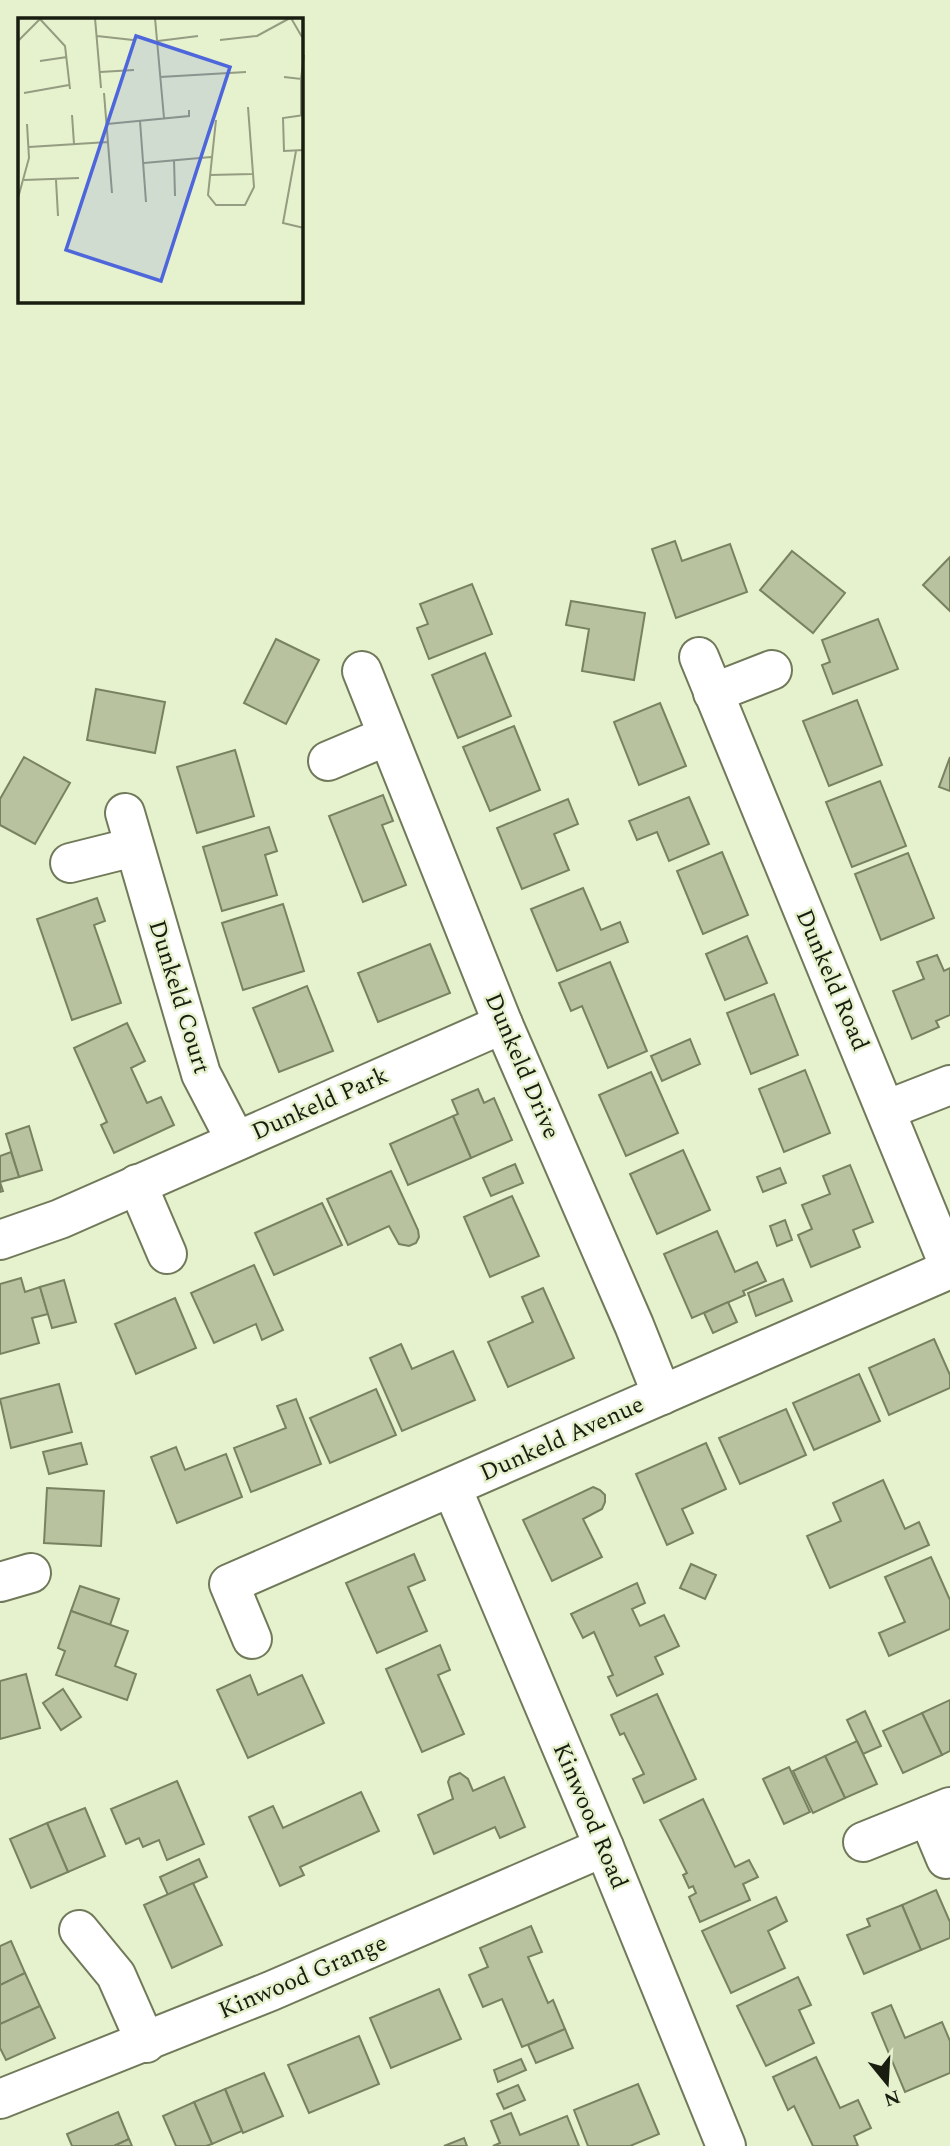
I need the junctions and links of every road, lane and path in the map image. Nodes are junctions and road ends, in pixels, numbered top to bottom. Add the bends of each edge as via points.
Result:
1 (699, 657) dead end
2 (772, 670) dead end
3 (362, 671) dead end
4 (713, 693) junction
5 (387, 736) junction
6 (328, 761) dead end
7 (70, 863) dead end
8 (503, 1024) junction
9 (950, 1085) edge
10 (886, 1110) junction
11 (236, 1141) junction
12 (137, 1184) junction
13 (0, 1240) edge
14 (167, 1254) dead end
15 (950, 1268) edge
16 (662, 1395) junction
17 (452, 1488) junction
18 (252, 1639) dead end
19 (939, 1812) edge
20 (863, 1842) dead end
21 (604, 1847) junction
22 (946, 1859) dead end
23 (79, 1930) dead end
24 (146, 2043) junction
25 (0, 2099) edge
26 (726, 2146) edge

1 - 4 street, Dunkeld Road
2 - 4 street
3 - 5 street, Dunkeld Drive
4 - 10 street, Dunkeld Road
5 - 6 street
5 - 8 street, Dunkeld Drive
7 - 11 street, Dunkeld Court via 130,830 201,1074
8 - 11 street, Dunkeld Park
8 - 16 street, Dunkeld Drive
9 - 10 street
10 - 15 street, Dunkeld Road
11 - 12 street, Dunkeld Park
12 - 13 street, Dunkeld Park
12 - 14 street
15 - 16 street, Dunkeld Avenue
16 - 17 street, Dunkeld Avenue
17 - 18 street, Dunkeld Avenue via 229,1584
17 - 21 street, Kinwood Road
19 - 20 street
19 - 22 street
21 - 24 street, Kinwood Grange
21 - 26 street, Kinwood Road
23 - 24 street via 116,1975
24 - 25 street, Kinwood Grange

